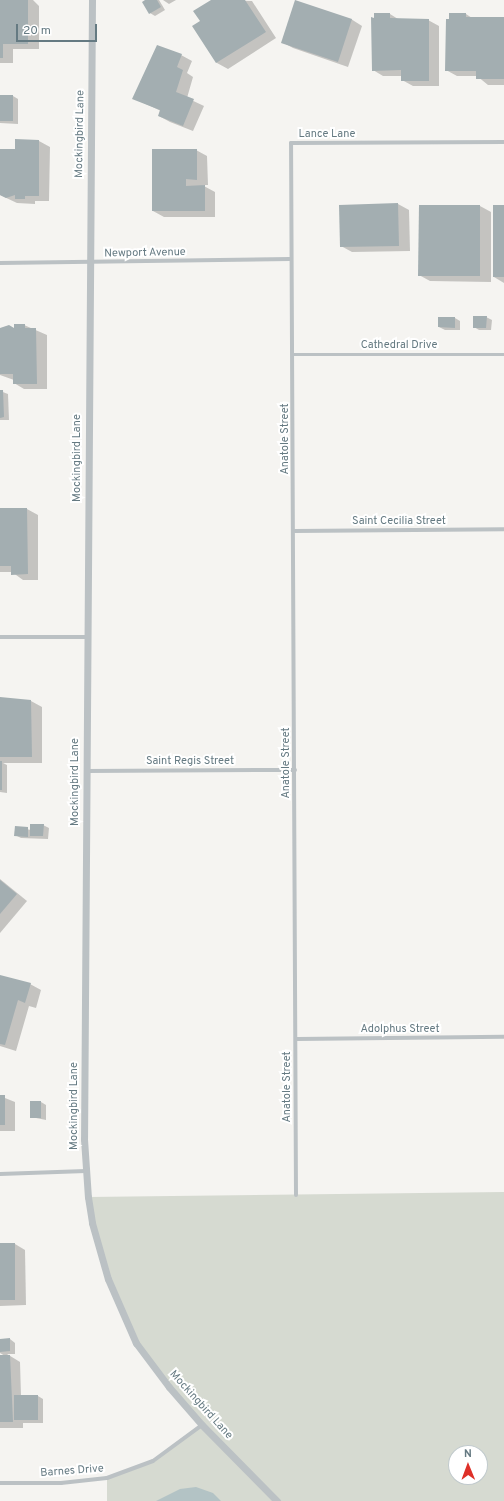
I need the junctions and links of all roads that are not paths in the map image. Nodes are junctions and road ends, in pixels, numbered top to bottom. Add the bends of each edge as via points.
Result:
1 (92, 0) edge
2 (504, 142) edge
3 (290, 259) junction
4 (0, 263) edge
5 (90, 264) junction
6 (291, 332) joint
7 (294, 354) junction
8 (504, 354) edge
9 (504, 529) edge
10 (294, 531) junction
11 (0, 637) edge
12 (86, 637) junction
13 (295, 770) junction
14 (85, 771) junction
15 (504, 1037) edge
16 (297, 1039) junction
17 (86, 1171) junction
18 (0, 1174) edge
19 (296, 1194) dead end
20 (202, 1425) junction
21 (0, 1483) edge
22 (277, 1501) edge

1 - 5 street, Mockingbird Lane
2 - 3 street, Lance Lane via 290,143
3 - 5 street, Newport Avenue
3 - 6 street, Lance Lane
4 - 5 street, Newport Avenue
5 - 12 street, Mockingbird Lane
6 - 7 street, Anatole Street
7 - 8 lane, Cathedral Drive
7 - 10 street, Anatole Street
9 - 10 street, Saint Cecilia Street
10 - 13 street, Anatole Street
11 - 12 street
12 - 14 street, Mockingbird Lane
13 - 14 street, Saint Regis Street
13 - 16 street, Anatole Street
14 - 17 street, Mockingbird Lane
15 - 16 street, Adolphus Street
16 - 19 street, Anatole Street
17 - 18 street
17 - 20 street, Mockingbird Lane via 94,1230 108,1279 123,1318 147,1360
20 - 21 street, Barnes Drive via 153,1461 114,1476 61,1483
20 - 22 street, Mockingbird Lane

